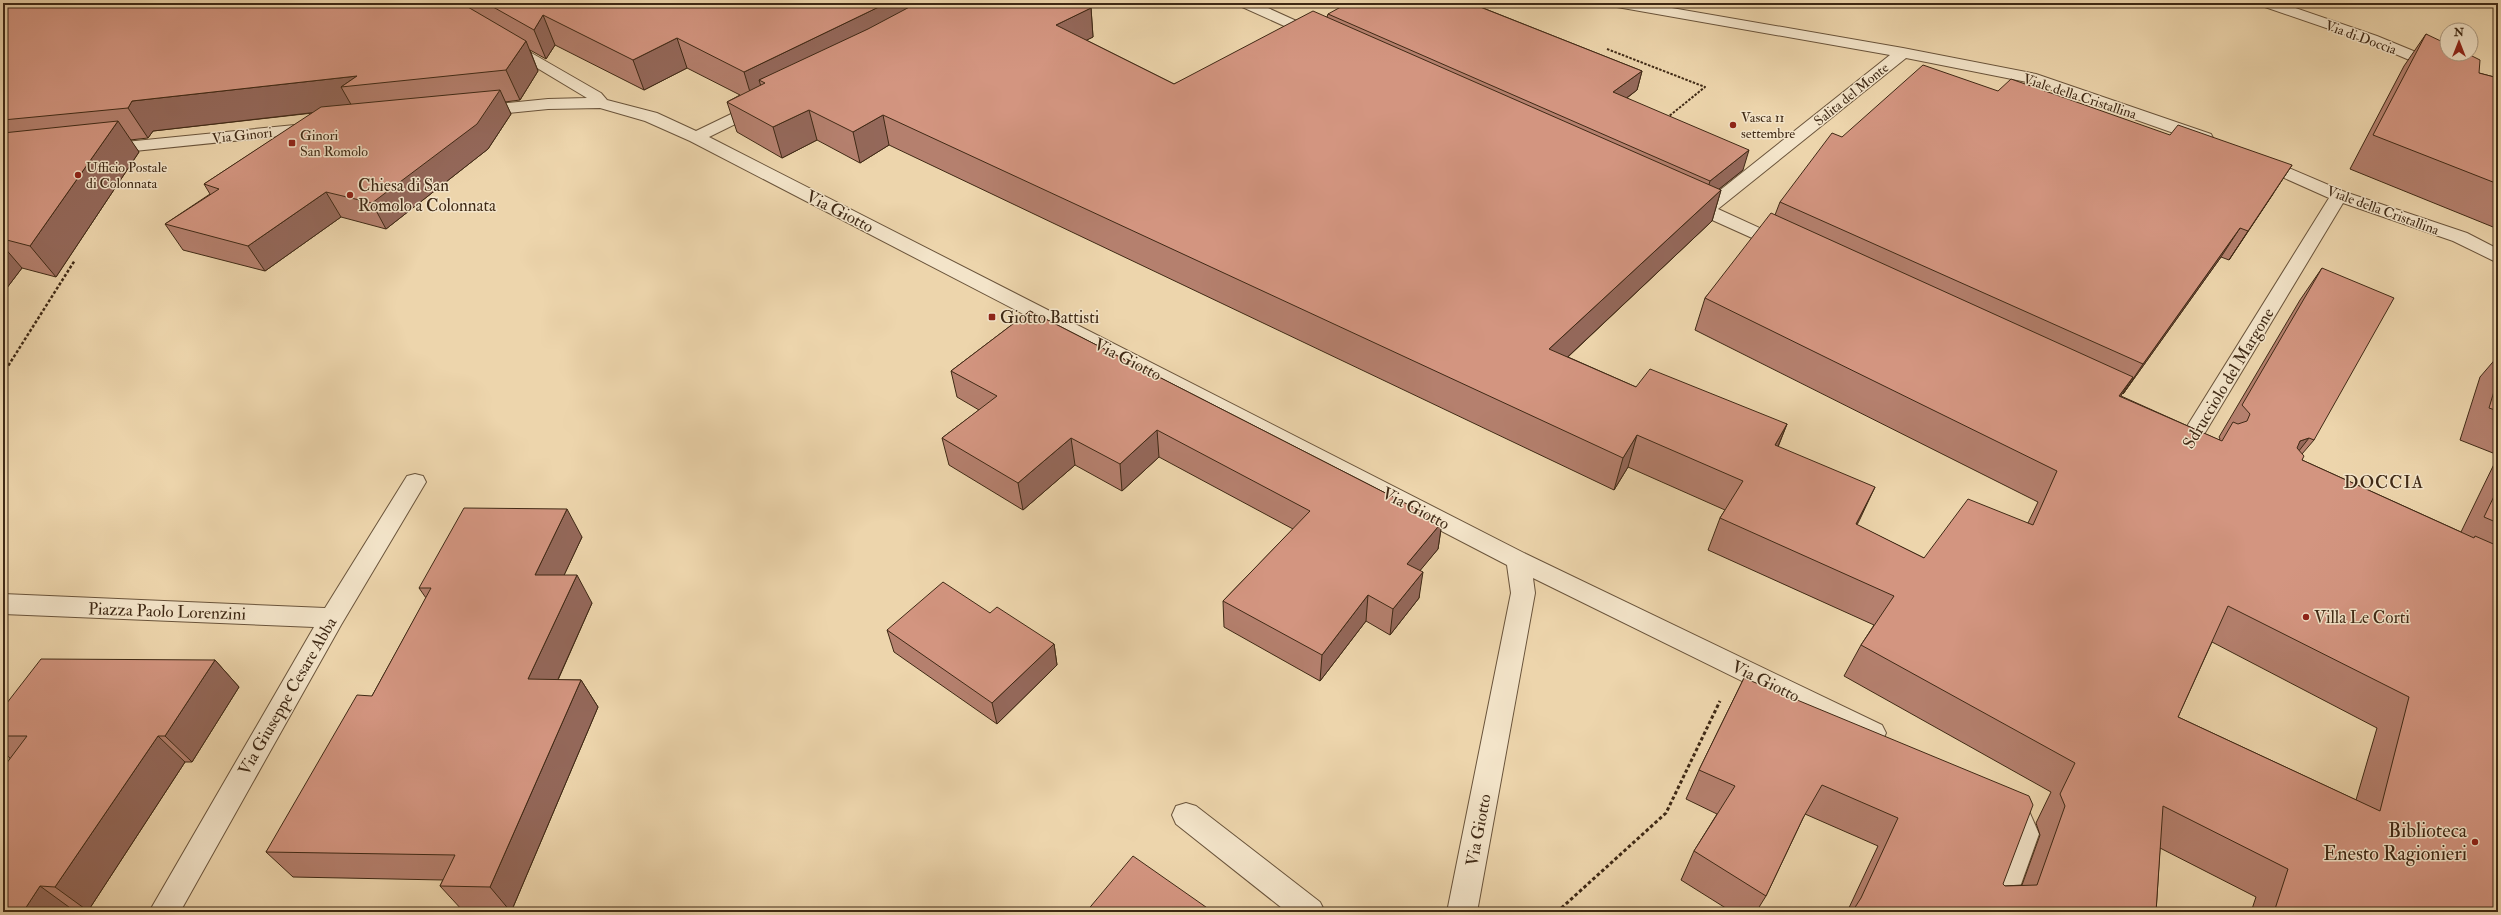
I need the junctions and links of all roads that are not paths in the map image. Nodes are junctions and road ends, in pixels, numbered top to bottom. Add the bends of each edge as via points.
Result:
1 (1245, 3) edge
2 (1617, 3) edge
3 (2267, 3) edge
4 (492, 35) edge
5 (1332, 42) edge
6 (1903, 53) junction
7 (2454, 73) edge
8 (772, 100) edge
9 (601, 103) junction
10 (462, 113) edge
11 (330, 126) edge
12 (696, 137) junction
13 (2216, 142) edge
14 (87, 150) edge
15 (2246, 154) edge
16 (1671, 195) edge
17 (2339, 196) junction
18 (1706, 210) junction
19 (1799, 254) edge
20 (2498, 257) edge
21 (2192, 436) edge
22 (415, 482) dead end
23 (1518, 560) junction
24 (3, 604) edge
25 (332, 618) junction
26 (1894, 743) edge
27 (2003, 800) edge
28 (1186, 815) dead end
29 (164, 912) edge
30 (1310, 912) edge
31 (1462, 912) edge
32 (1996, 912) edge

1 - 5 street
2 - 6 street, Viale della Cristallina
3 - 7 street, Via di Doccia via 2372,39
4 - 9 street via 595,96
6 - 13 street, Viale della Cristallina via 2036,79
6 - 18 street, Salita del Monte
8 - 12 street
9 - 10 street via 548,104
9 - 12 street, Via Giotto via 651,117
11 - 14 street, Via Ginori
12 - 23 street, Via Giotto
15 - 17 street, Viale della Cristallina
16 - 18 street
17 - 20 street, Viale della Cristallina via 2460,238
17 - 21 street, Sdrucciolo del Margone
18 - 19 street
22 - 25 street, Via Giuseppe Cesare Abba
23 - 26 street, Via Giotto
23 - 31 street, Via Giotto via 1523,593
24 - 25 street, Piazza Paolo Lorenzini
25 - 29 street, Via Giuseppe Cesare Abba
27 - 32 street via 2025,834
28 - 30 street

